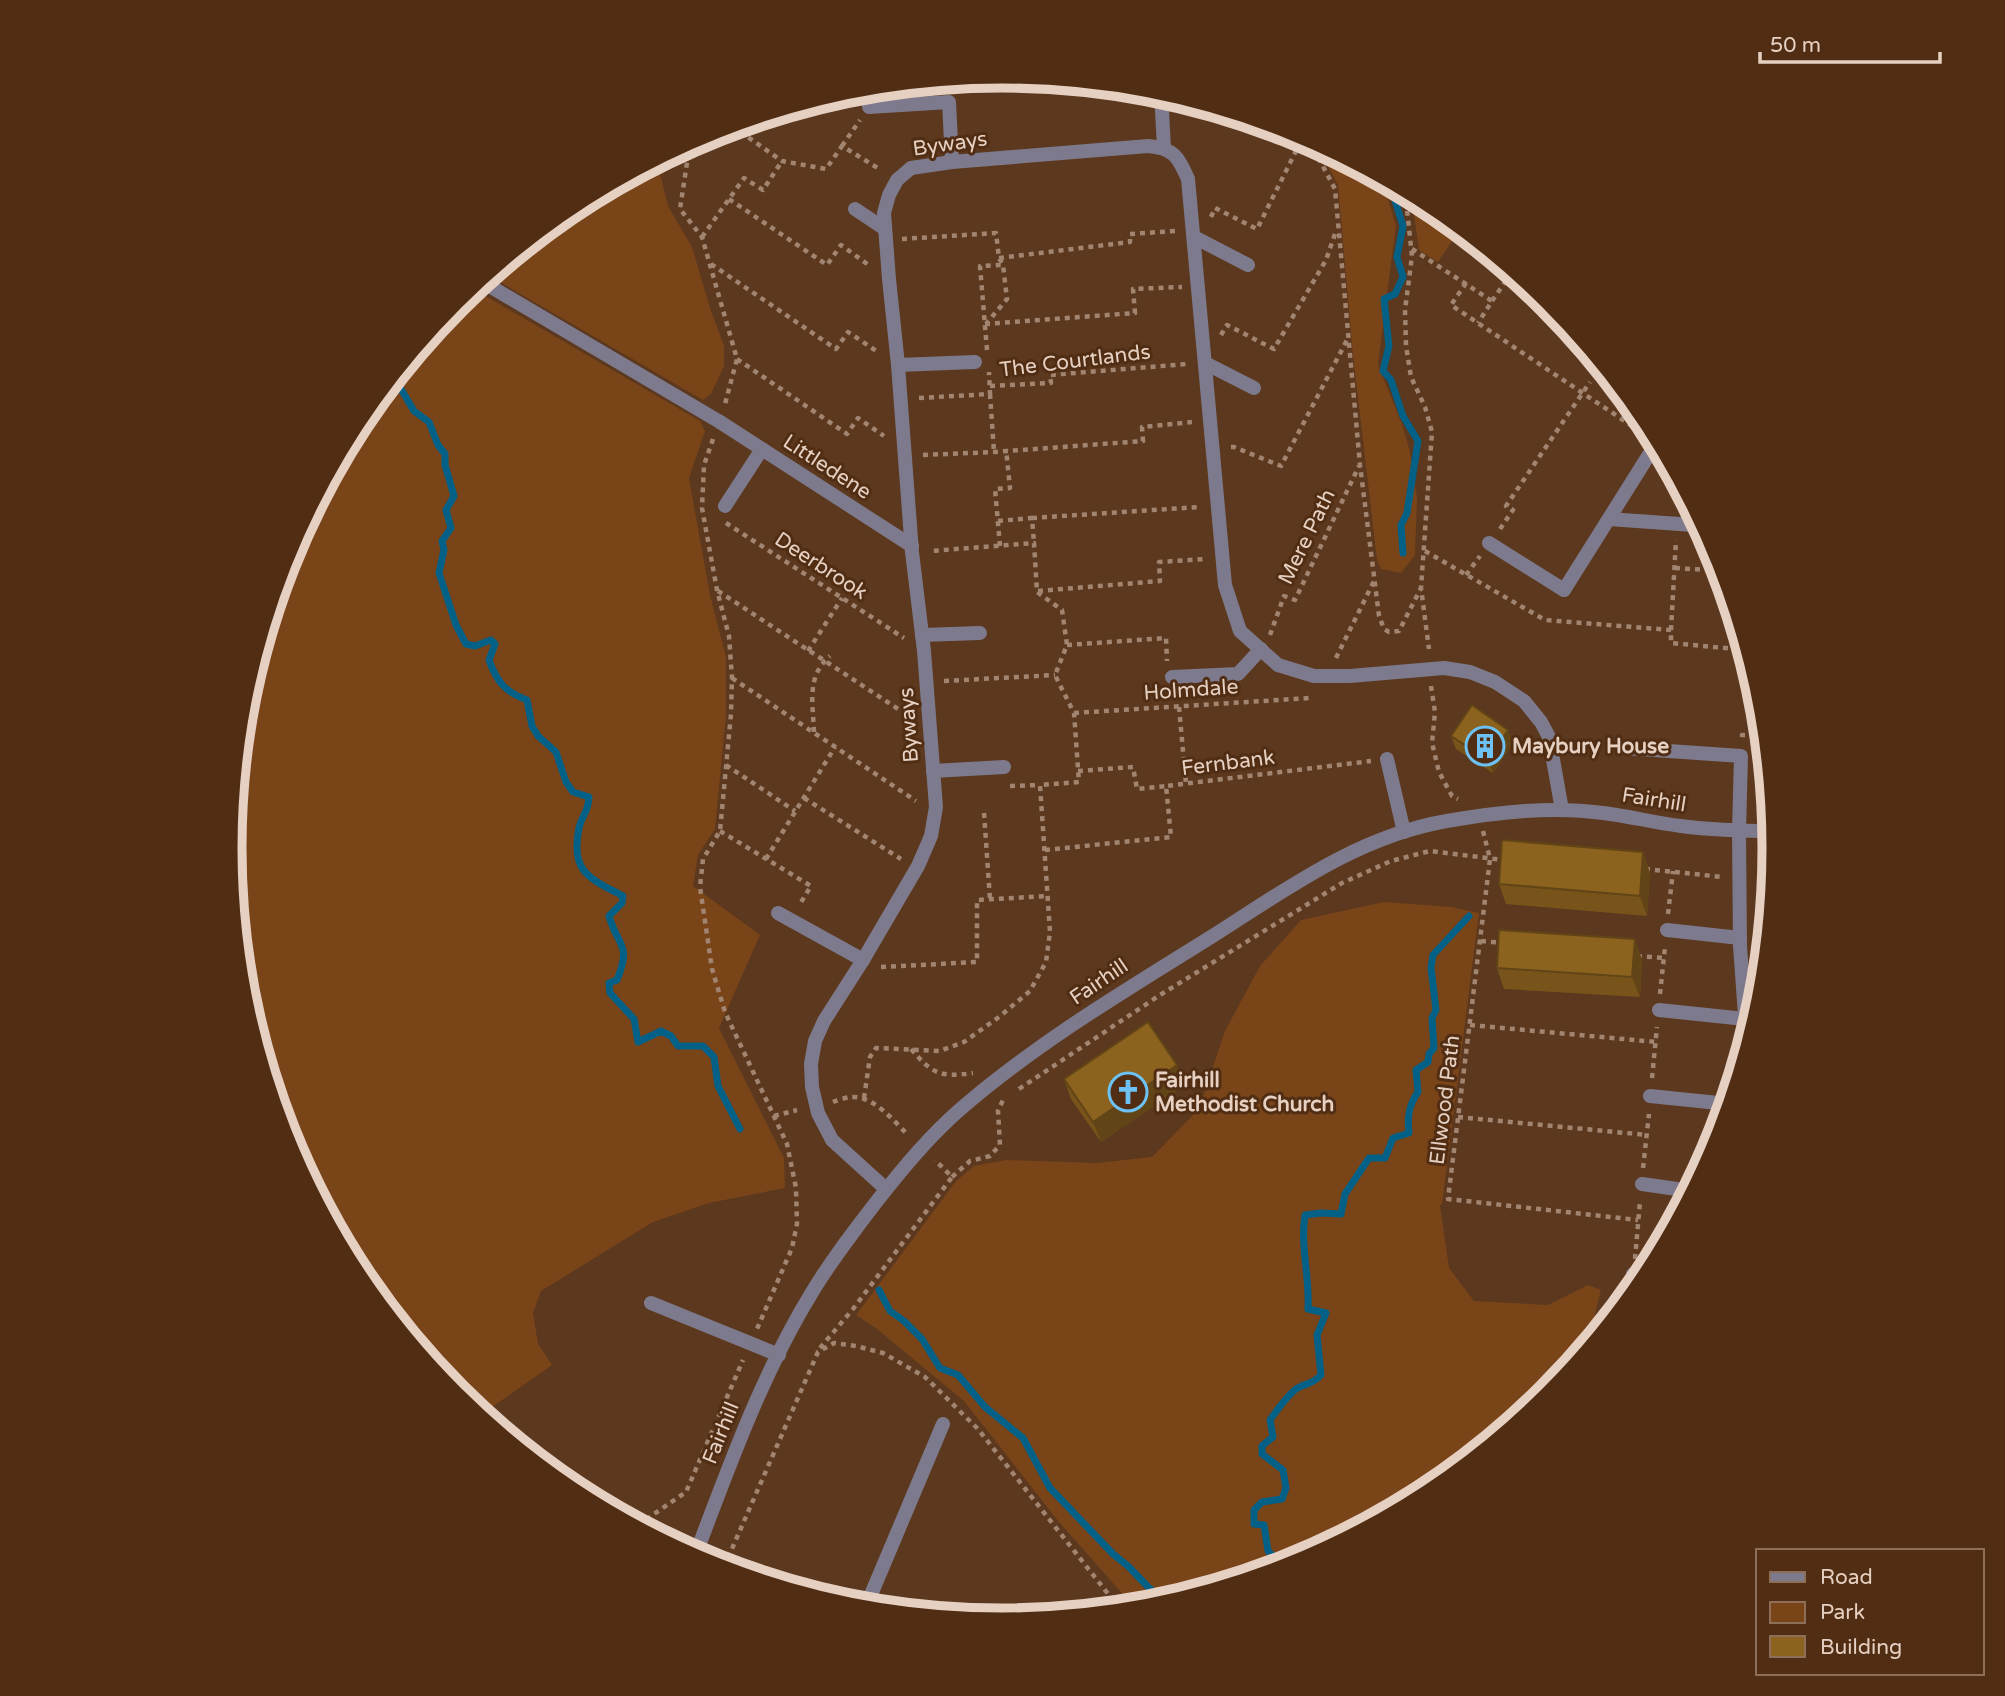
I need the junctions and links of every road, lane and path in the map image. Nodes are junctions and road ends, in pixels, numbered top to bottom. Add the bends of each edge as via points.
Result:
1 (1162, 104) edge
2 (869, 107) dead end
3 (743, 134) edge
4 (1298, 147) edge
5 (1164, 148) junction
6 (688, 156) edge
7 (1317, 156) edge
8 (782, 161) junction
9 (952, 162) junction
10 (897, 180) junction
11 (729, 199) junction
12 (1407, 204) edge
13 (1216, 208) dead end
14 (855, 209) dead end
15 (1337, 228) junction
16 (1193, 234) junction
17 (886, 235) junction
18 (702, 237) junction
19 (1412, 248) junction
20 (999, 258) junction
21 (710, 263) junction
22 (1003, 265) junction
23 (1248, 265) dead end
24 (889, 279) junction
25 (1507, 279) edge
26 (1465, 283) junction
27 (490, 286) edge
28 (1198, 286) junction
29 (1492, 301) junction
30 (1478, 323) junction
31 (985, 324) junction
32 (1227, 325) dead end
33 (1348, 339) junction
34 (737, 359) junction
35 (975, 362) dead end
36 (1205, 363) junction
37 (898, 365) junction
38 (1598, 375) edge
39 (990, 386) junction
40 (1254, 388) dead end
41 (1583, 392) junction
42 (990, 394) junction
43 (901, 399) junction
44 (1210, 420) junction
45 (720, 422) junction
46 (1637, 429) edge
47 (762, 449) junction
48 (1006, 449) junction
49 (1213, 450) junction
50 (994, 452) junction
51 (1651, 452) edge
52 (905, 453) junction
53 (1360, 465) junction
54 (1218, 505) junction
55 (725, 506) dead end
56 (702, 508) junction
57 (713, 515) dead end
58 (1032, 518) junction
59 (1609, 519) junction
60 (998, 521) junction
61 (725, 523) dead end
62 (1677, 524) junction
63 (1691, 525) edge
64 (1034, 543) junction
65 (1489, 543) junction
66 (1000, 546) junction
67 (912, 549) junction
68 (1425, 551) junction
69 (1223, 558) junction
70 (1675, 568) junction
71 (1710, 570) edge
72 (1466, 575) junction
73 (1374, 581) junction
74 (1421, 587) junction
75 (717, 590) junction
76 (1037, 592) junction
77 (842, 598) junction
78 (1671, 630) junction
79 (980, 633) dead end
80 (922, 635) junction
81 (1067, 645) junction
82 (1429, 649) dead end
83 (1736, 649) edge
84 (808, 650) junction
85 (924, 651) junction
86 (1262, 651) junction
87 (830, 656) dead end
88 (824, 661) junction
89 (1055, 675) junction
90 (1170, 675) joint
91 (1327, 676) junction
92 (732, 678) junction
93 (926, 682) junction
94 (1431, 686) dead end
95 (1310, 698) dead end
96 (1179, 707) junction
97 (1074, 713) junction
98 (930, 730) junction
99 (814, 733) junction
100 (835, 747) junction
101 (1625, 748) dead end
102 (1387, 759) joint
103 (726, 765) junction
104 (1004, 767) dead end
105 (933, 771) junction
106 (1078, 771) junction
107 (1186, 784) junction
108 (1040, 785) junction
109 (1008, 786) dead end
110 (1167, 786) junction
111 (804, 798) junction
112 (1562, 810) junction
113 (795, 811) junction
114 (934, 813) junction
115 (984, 813) dead end
116 (1479, 816) junction
117 (720, 831) junction
118 (1739, 831) junction
119 (1762, 831) edge
120 (1404, 832) junction
121 (1045, 850) junction
122 (766, 859) junction
123 (1490, 859) junction
124 (1516, 860) edge
125 (1633, 868) edge
126 (916, 869) junction
127 (1740, 879) junction
128 (811, 886) dead end
129 (1048, 895) junction
130 (990, 899) junction
131 (778, 913) dead end
132 (1667, 930) dead end
133 (1740, 938) junction
134 (1481, 941) junction
135 (1507, 943) edge
136 (1625, 954) edge
137 (1664, 958) dead end
138 (860, 964) junction
139 (1659, 1010) dead end
140 (1745, 1011) edge
141 (1743, 1018) edge
142 (1470, 1025) junction
143 (1656, 1042) dead end
144 (910, 1049) junction
145 (1009, 1068) junction
146 (1650, 1096) dead end
147 (864, 1098) junction
148 (832, 1102) dead end
149 (1719, 1103) edge
150 (797, 1110) dead end
151 (774, 1116) junction
152 (1458, 1117) junction
153 (1647, 1135) dead end
154 (910, 1136) dead end
155 (934, 1160) dead end
156 (952, 1177) junction
157 (1642, 1185) dead end
158 (887, 1189) junction
159 (1682, 1190) edge
160 (1638, 1220) dead end
161 (651, 1303) dead end
162 (751, 1343) junction
163 (818, 1352) junction
164 (779, 1355) junction
165 (943, 1424) dead end
166 (646, 1520) edge
167 (699, 1546) edge
168 (728, 1557) edge
169 (870, 1597) edge
170 (1112, 1600) joint
171 (1103, 1602) edge

1 - 5 street
2 - 9 street via 949,102
3 - 8 path
4 - 13 path via 1257,229
5 - 9 street, Byways
5 - 16 street via 1179,158 1188,179
6 - 18 path via 680,209
7 - 15 path, Mere Path via 1335,189
8 - 10 path via 826,169 842,146
8 - 11 path via 763,190 744,178
9 - 10 street, Byways via 911,169
10 - 17 street, Byways via 884,213
11 - 18 path
11 - 24 path via 827,265 841,245
12 - 19 path
14 - 17 street
15 - 32 path, Mere Path via 1326,260 1274,349
15 - 33 path, Mere Path
16 - 20 path via 1130,234 1130,242
16 - 23 street
16 - 28 street
17 - 20 path via 996,233
17 - 24 street, Byways
18 - 21 path
19 - 26 path
19 - 68 path via 1406,346 1411,377 1432,432
20 - 22 path
21 - 34 path
21 - 37 path via 836,349 848,332
22 - 31 path via 1006,299
22 - 31 path via 981,266
24 - 37 street, Byways
25 - 29 path
26 - 29 path
26 - 30 path via 1451,305
27 - 45 street, Littledene
28 - 31 path, The Courtlands via 1133,289 1135,313
28 - 36 street
29 - 30 path
30 - 41 path
31 - 39 path
33 - 49 path via 1281,467 1234,447
33 - 53 path, Mere Path
34 - 45 path
34 - 52 path via 847,434 858,418
35 - 37 street
36 - 39 path, The Courtlands via 1050,375 1051,383
36 - 40 street
36 - 44 street
37 - 43 street, Byways
38 - 41 path
39 - 42 path
41 - 46 path
41 - 65 path via 1506,506 1513,510
42 - 43 path
42 - 50 path
43 - 52 street, Byways
44 - 48 path via 1142,426 1143,441
44 - 49 street
45 - 47 street, Littledene
45 - 56 path via 704,465
47 - 55 street
47 - 67 street, Littledene
48 - 50 path
48 - 60 path via 1010,488 995,489
49 - 54 street
50 - 52 path
51 - 59 street
52 - 67 street, Byways
53 - 73 path, Mere Path
53 - 86 path, Mere Path via 1295,600 1284,596
54 - 58 path
54 - 69 street
56 - 57 path
56 - 75 path
58 - 60 path
58 - 64 path
59 - 62 street
59 - 65 street via 1564,590
60 - 66 path
61 - 77 path, Deerbrook
62 - 63 street
62 - 70 path
64 - 66 path
64 - 76 path
65 - 72 path
66 - 67 path
67 - 80 street, Byways
68 - 72 path
68 - 74 path
69 - 76 path via 1159,562 1160,582
69 - 86 street via 1225,585 1240,631
70 - 71 path
70 - 78 path
72 - 78 path via 1545,620
73 - 74 path, Mere Path via 1379,616 1389,632 1399,631
73 - 91 path
74 - 82 path
75 - 84 path
75 - 92 path via 729,636
76 - 81 path via 1062,610
77 - 84 path
77 - 85 path, Deerbrook
78 - 83 path via 1671,643
79 - 80 street
80 - 85 street, Byways
81 - 89 path
81 - 90 path via 1166,638
84 - 88 path
85 - 93 street, Byways
86 - 90 street via 1238,674
86 - 91 street via 1278,665
87 - 88 path
88 - 98 path
88 - 99 path via 812,684
89 - 93 path
89 - 97 path
91 - 112 street via 1444,668 1470,671 1495,682 1524,701 1549,737
92 - 99 path
92 - 103 path
93 - 98 street, Byways
94 - 116 path via 1435,712 1432,743 1439,772 1452,796 1462,802 1476,800
95 - 96 path, Holmdale
96 - 97 path, Holmdale
96 - 107 path
97 - 106 path
98 - 105 street, Byways
99 - 100 path
100 - 111 path
100 - 114 path
101 - 118 street via 1741,756
102 - 107 path, Fernbank
102 - 120 street
103 - 113 path
103 - 117 path
104 - 105 street
105 - 114 street, Byways
106 - 108 path via 1079,782
106 - 110 path via 1133,767 1137,789
107 - 110 path, Fernbank
108 - 109 path
108 - 121 path
110 - 121 path, Fernbank via 1171,837
111 - 113 path
111 - 126 path
112 - 116 street, Fairhill
112 - 118 street, Fairhill
113 - 122 path
114 - 126 street, Byways
115 - 130 path
116 - 120 street, Fairhill
116 - 123 path, Ellwood Path
117 - 122 path
117 - 151 path via 703,859 700,887 712,968 725,1012
118 - 119 street, Fairhill
118 - 127 street
120 - 145 street, Fairhill via 1333,860 1132,984
121 - 129 path
122 - 128 path
123 - 124 path
123 - 134 path, Ellwood Path
123 - 156 path via 1430,851 1391,861 1342,883 1160,995 1003,1100 998,1111 1000,1145 990,1156 970,1161
125 - 127 path
126 - 138 street, Byways
127 - 133 street
129 - 130 path
129 - 144 path via 1046,962 1031,991 964,1042 940,1051
130 - 138 path via 977,900 977,962
131 - 138 street
132 - 133 street
133 - 140 street
134 - 135 path
134 - 142 path, Ellwood Path
136 - 137 path
138 - 158 street, Byways via 814,1041 812,1087 818,1114 832,1140
139 - 141 street
142 - 143 path
142 - 152 path, Ellwood Path
144 - 145 path via 927,1067 942,1074
144 - 147 path via 876,1048 870,1057
145 - 158 street, Fairhill via 960,1109
146 - 149 street
147 - 148 path
147 - 154 path
150 - 151 path
151 - 162 path via 787,1144 797,1224 792,1248
152 - 153 path
152 - 160 path, Ellwood Path via 1448,1199
155 - 156 path
156 - 163 path
157 - 159 street
158 - 164 street, Fairhill via 822,1277
161 - 162 street
162 - 164 street
162 - 166 path via 686,1492
163 - 168 path
163 - 170 path via 834,1343 856,1346 883,1353 925,1377 978,1429
164 - 167 street, Fairhill
165 - 169 street
170 - 171 path

